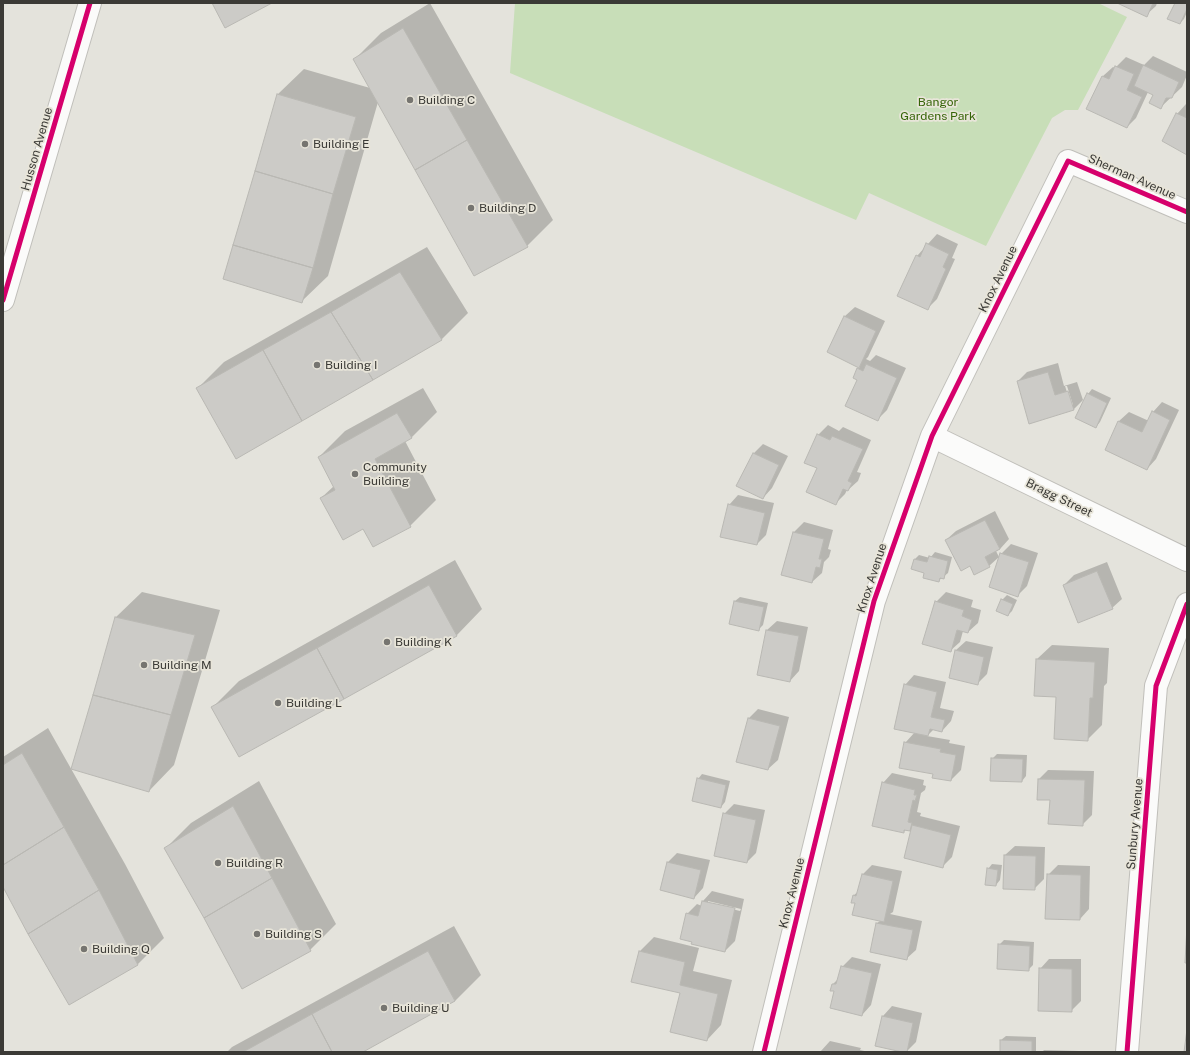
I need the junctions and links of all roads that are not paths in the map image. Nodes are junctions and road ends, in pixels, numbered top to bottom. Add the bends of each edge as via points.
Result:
1 (90, 3) edge
2 (1068, 160) joint
3 (1187, 212) edge
4 (3, 300) edge
5 (932, 436) junction
6 (1187, 560) edge
7 (1187, 604) edge
8 (764, 1052) edge
9 (1127, 1052) edge

1 - 4 street, Husson Avenue
2 - 3 street, Sherman Avenue
2 - 5 street, Knox Avenue
5 - 6 street, Bragg Street
5 - 8 street, Knox Avenue via 874,601
7 - 9 street, Sunbury Avenue via 1156,686

